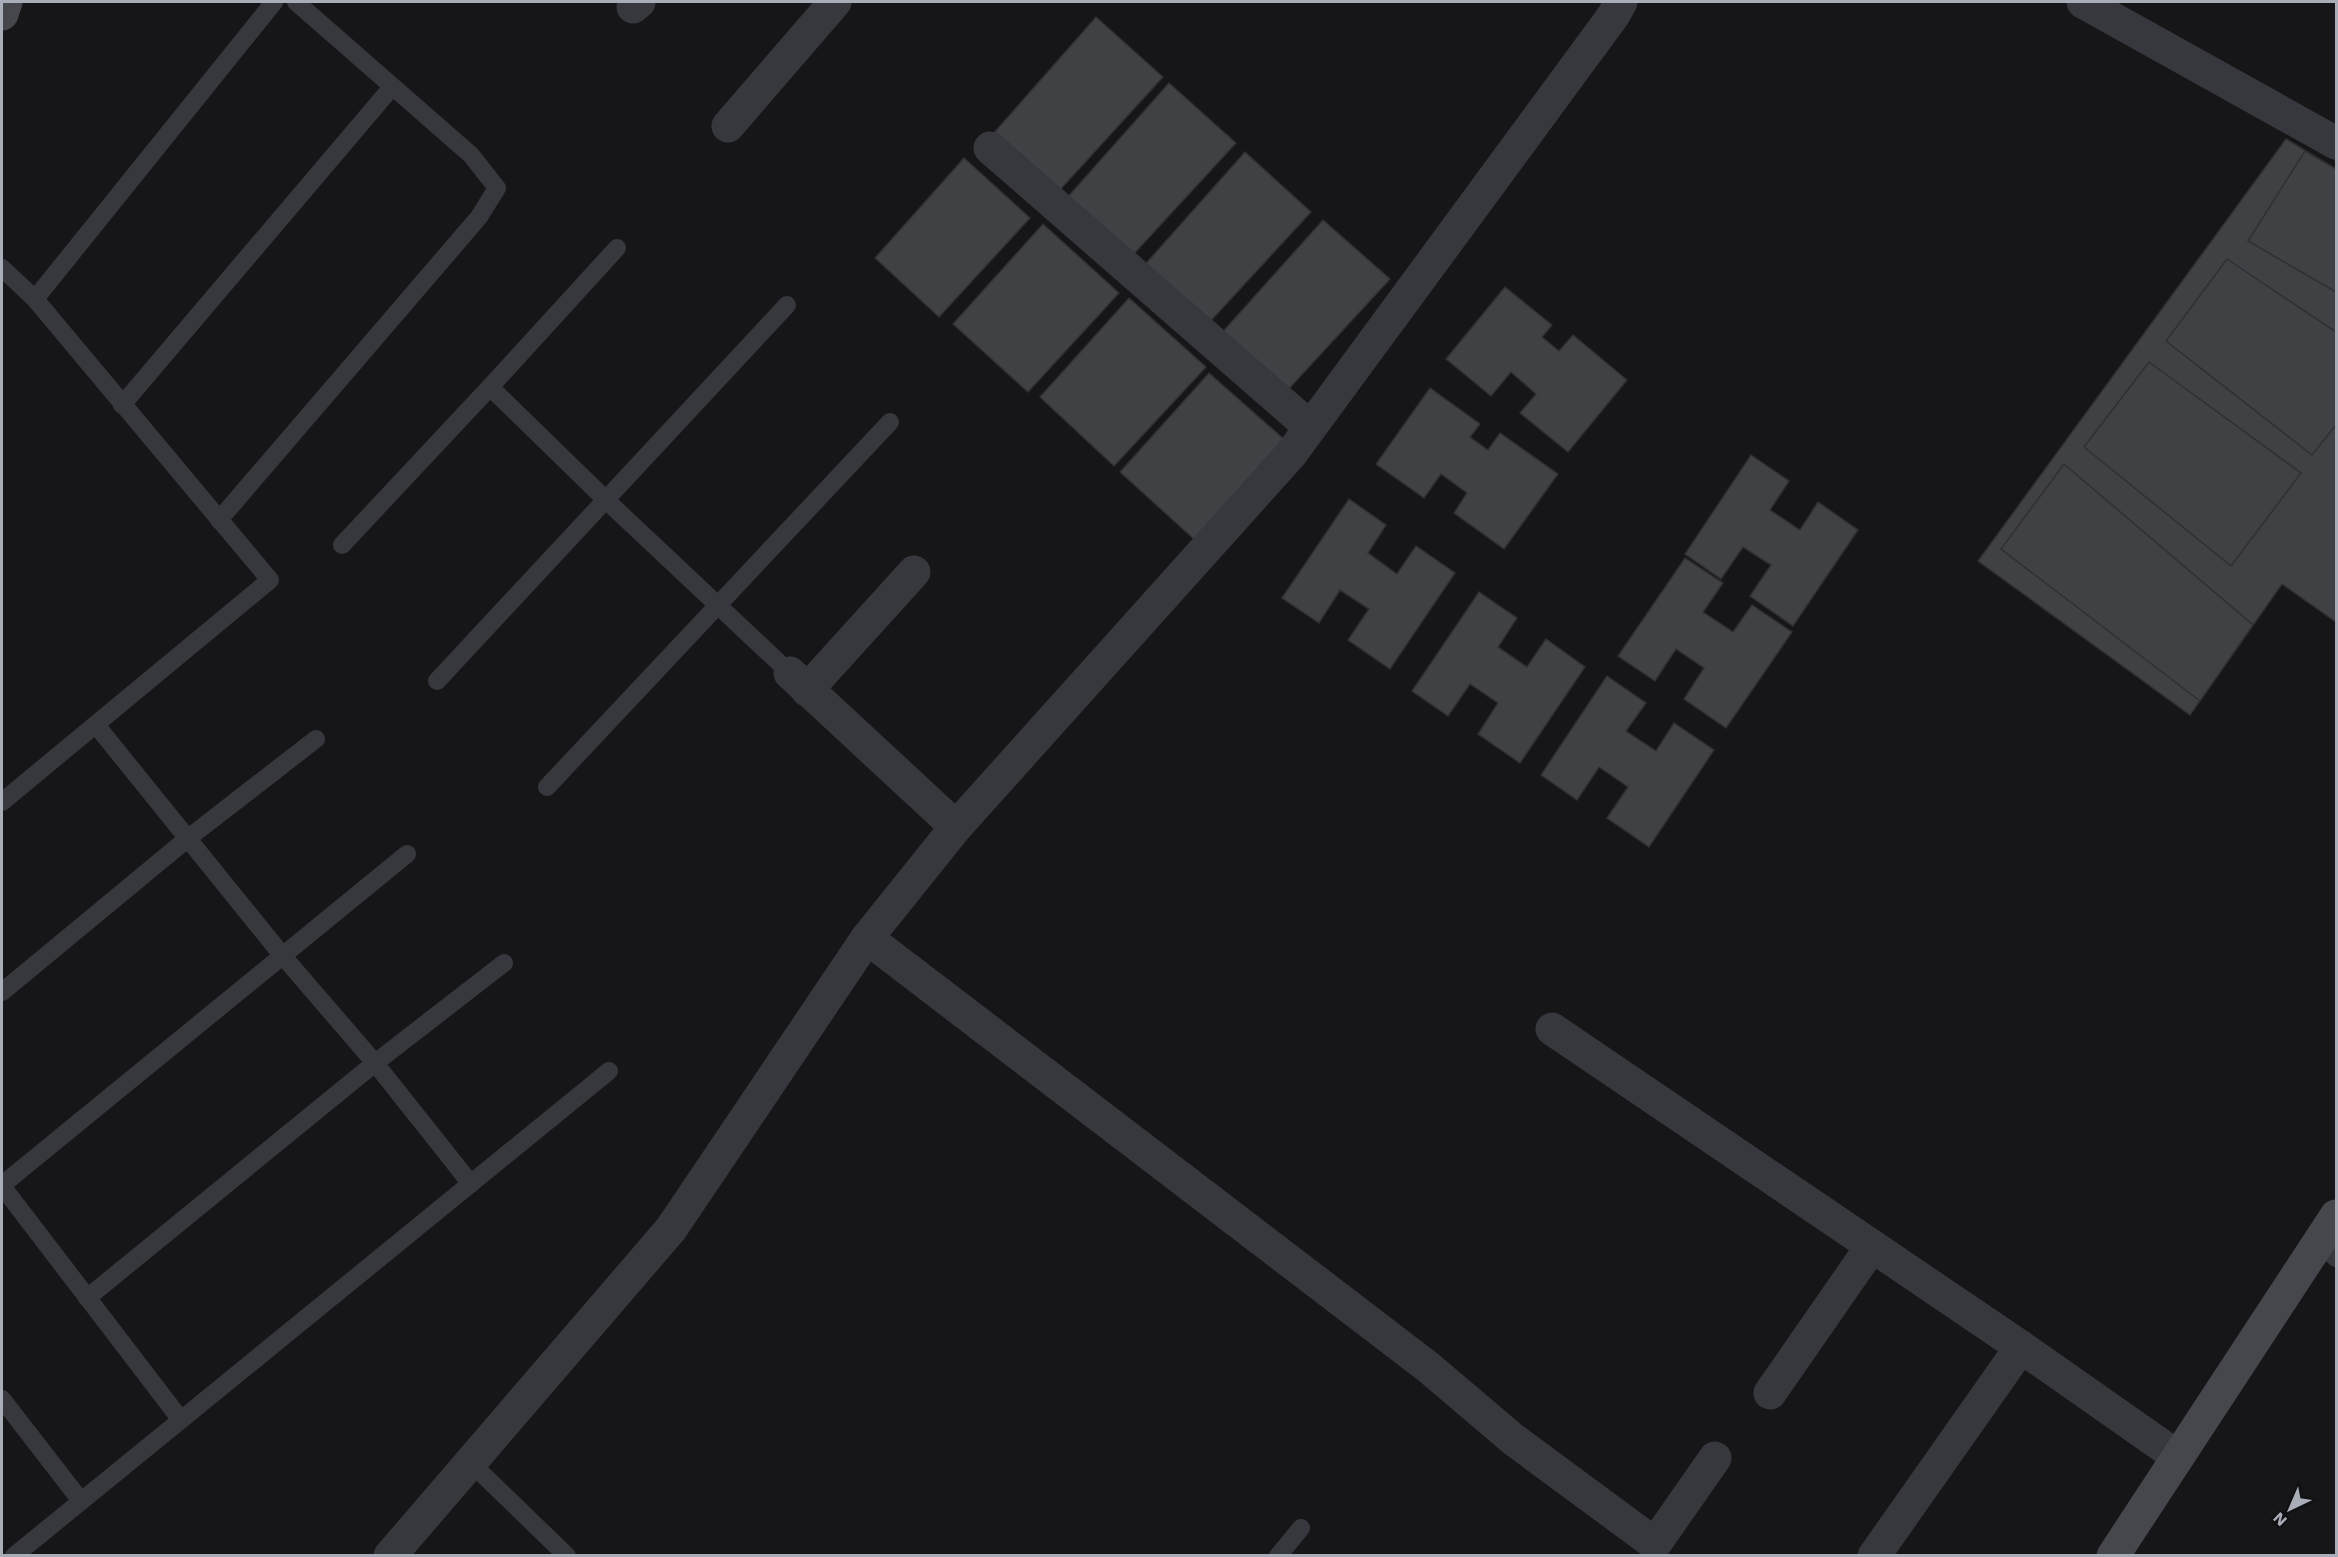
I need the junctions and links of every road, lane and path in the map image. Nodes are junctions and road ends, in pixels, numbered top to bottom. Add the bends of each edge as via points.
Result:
1 (6, 2) edge
2 (274, 2) edge
3 (296, 2) edge
4 (835, 2) edge
5 (1622, 2) edge
6 (2083, 2) edge
7 (2, 14) edge
8 (392, 87) junction
9 (728, 126) dead end
10 (2337, 143) edge
11 (990, 148) dead end
12 (617, 248) dead end
13 (2, 268) edge
14 (35, 299) junction
15 (787, 305) dead end
16 (490, 387) junction
17 (122, 405) junction
18 (890, 422) dead end
19 (1310, 427) junction
20 (607, 501) junction
21 (219, 520) junction
22 (342, 545) dead end
23 (914, 572) dead end
24 (718, 604) junction
25 (437, 681) dead end
26 (799, 682) junction
27 (96, 724) junction
28 (316, 739) dead end
29 (547, 787) dead end
30 (2, 802) edge
31 (956, 827) junction
32 (188, 839) junction
33 (407, 854) dead end
34 (867, 938) junction
35 (282, 955) junction
36 (504, 963) dead end
37 (2, 992) edge
38 (1552, 1029) dead end
39 (375, 1063) junction
40 (609, 1071) dead end
41 (471, 1184) junction
42 (2, 1186) edge
43 (2337, 1216) edge
44 (1872, 1246) junction
45 (2327, 1251) edge
46 (87, 1298) junction
47 (2021, 1347) junction
48 (1770, 1394) dead end
49 (2, 1400) edge
50 (181, 1420) junction
51 (2178, 1457) junction
52 (1715, 1458) dead end
53 (470, 1462) junction
54 (81, 1501) junction
55 (1301, 1528) dead end
56 (14, 1556) edge
57 (390, 1556) edge
58 (567, 1556) edge
59 (1278, 1556) edge
60 (1874, 1556) edge
61 (2113, 1556) edge

1 - 7 street
2 - 14 lane
3 - 8 lane
4 - 9 street
5 - 19 street
6 - 10 street
8 - 17 lane
8 - 21 lane via 471,155 497,188 479,217
11 - 19 street
12 - 16 lane
13 - 14 lane
14 - 17 lane
15 - 20 lane
16 - 20 lane
16 - 22 lane
17 - 21 lane
18 - 24 lane
19 - 31 street via 1291,454
20 - 24 lane
20 - 25 lane
21 - 27 lane via 270,580
23 - 26 street
24 - 26 lane
24 - 29 lane
26 - 31 street
27 - 30 lane
27 - 32 lane
28 - 32 lane
31 - 34 street
32 - 35 lane
32 - 37 lane
33 - 35 lane
34 - 52 street via 1428,1367 1514,1440 1655,1544
34 - 53 street via 670,1229
35 - 39 lane
35 - 42 lane
36 - 39 lane
38 - 44 street
39 - 41 lane
39 - 46 lane
40 - 41 lane
41 - 50 lane
42 - 46 lane
43 - 45 street
44 - 47 street
44 - 48 street
45 - 51 street
46 - 50 lane
47 - 51 street
47 - 60 street
49 - 54 lane
50 - 54 lane
51 - 61 street
53 - 57 street
53 - 58 lane
54 - 56 lane
55 - 59 lane

